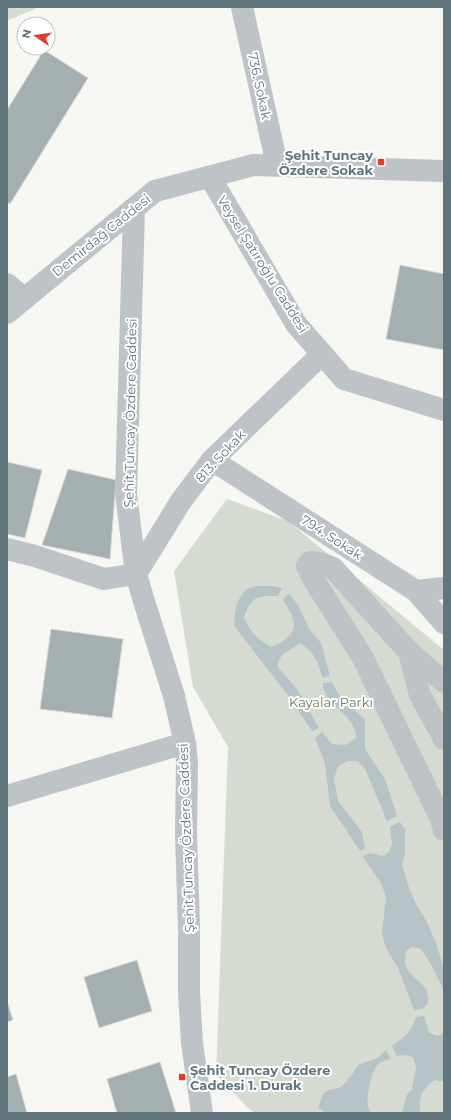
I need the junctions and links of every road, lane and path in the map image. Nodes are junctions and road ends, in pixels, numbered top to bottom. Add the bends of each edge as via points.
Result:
1 (242, 7) edge
2 (277, 165) junction
3 (444, 171) edge
4 (210, 177) junction
5 (134, 209) junction
6 (7, 284) edge
7 (24, 298) junction
8 (7, 313) edge
9 (322, 354) junction
10 (444, 410) edge
11 (212, 460) junction
12 (7, 549) edge
13 (136, 574) junction
14 (444, 588) edge
15 (416, 591) junction
16 (444, 623) edge
17 (409, 652) junction
18 (444, 682) edge
19 (444, 739) edge
20 (185, 744) junction
21 (7, 796) edge
22 (444, 830) edge
23 (202, 1113) edge

1 - 2 street, 736. Sokak
2 - 3 street, Demirdağ Caddesi
2 - 4 street, Demirdağ Caddesi via 254,165
4 - 5 street, Demirdağ Caddesi via 155,191
4 - 9 street, Veysel Şatıroğlu Caddesi via 296,324
5 - 7 street, Demirdağ Caddesi
5 - 13 street, Şehit Tuncay Özdere Caddesi via 126,494
6 - 7 street
7 - 8 street, Demirdağ Caddesi
9 - 10 street, Veysel Şatıroğlu Caddesi via 344,379
9 - 11 street, 813. Sokak
11 - 13 street, 813. Sokak via 181,501
11 - 15 street, 794. Sokak
12 - 13 street via 104,579
13 - 20 street, Şehit Tuncay Özdere Caddesi via 174,696
14 - 15 street
15 - 16 street, 794. Sokak
17 - 18 street
17 - 19 street via 420,695
17 - 22 street via 333,568 310,562 307,566 362,656
20 - 21 street
20 - 23 street, Şehit Tuncay Özdere Caddesi via 189,992 192,1043

